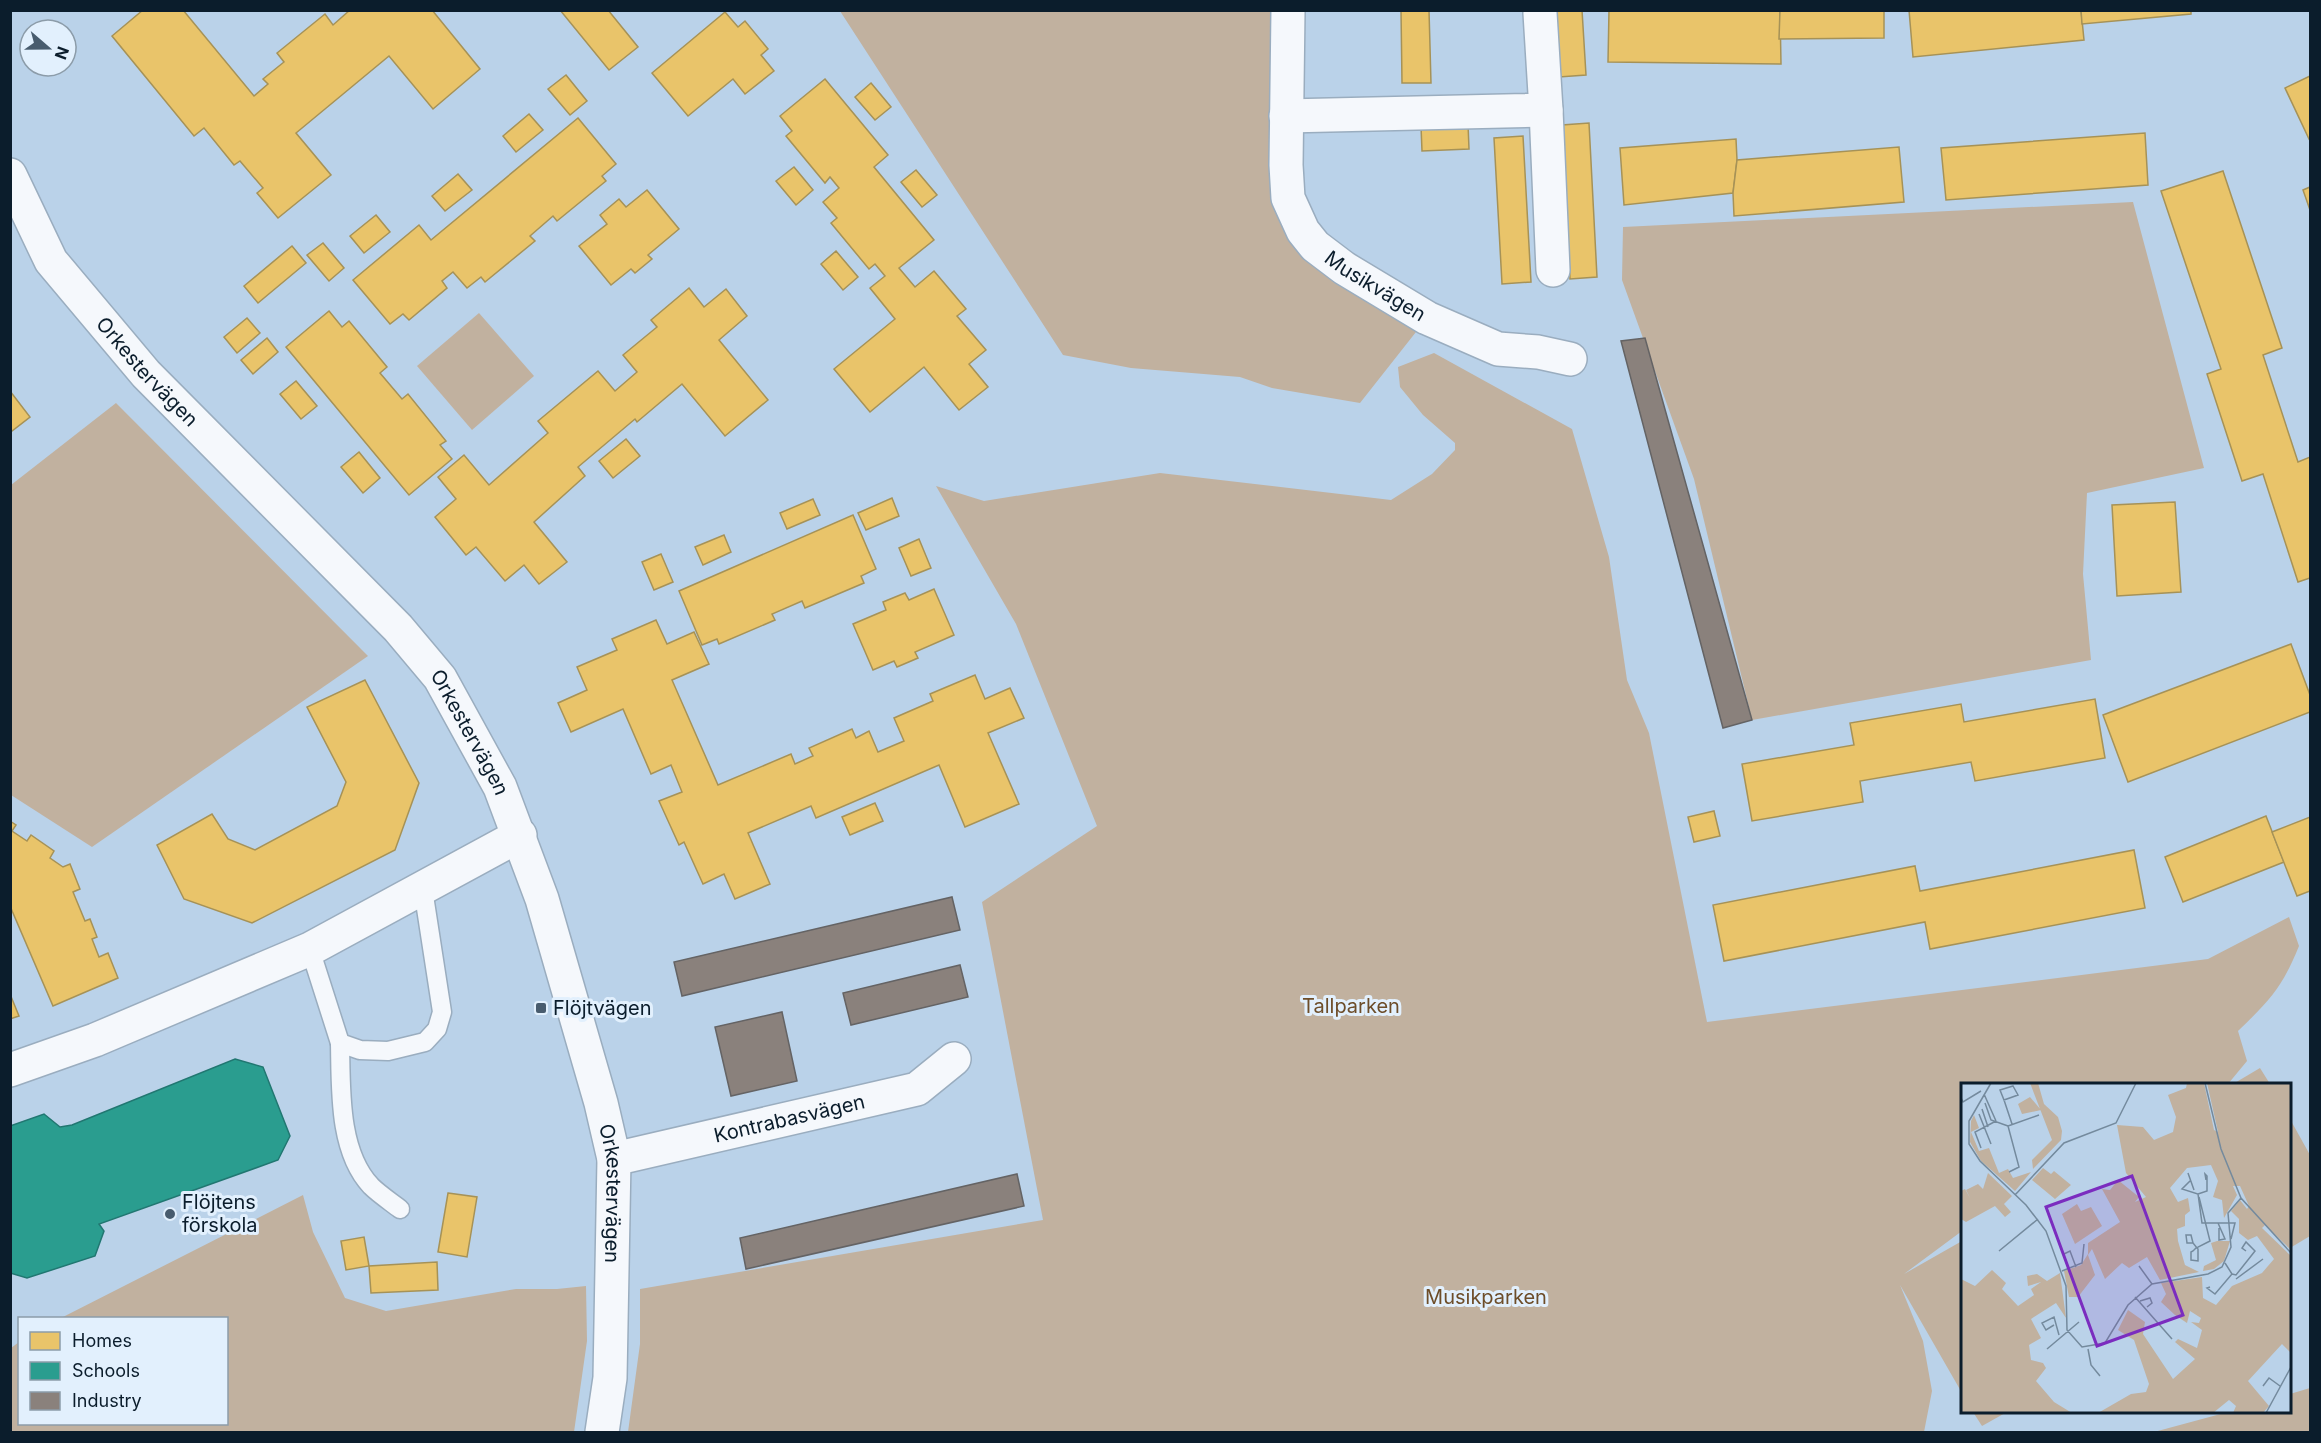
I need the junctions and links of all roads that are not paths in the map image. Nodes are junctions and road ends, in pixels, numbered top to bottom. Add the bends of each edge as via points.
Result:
1 (1288, 10) edge
2 (1540, 13) dead end
3 (1546, 110) junction
4 (1286, 116) junction
5 (10, 175) edge
6 (1552, 270) dead end
7 (1570, 359) dead end
8 (520, 835) junction
9 (423, 889) junction
10 (310, 949) junction
11 (340, 1043) junction
12 (954, 1059) dead end
13 (10, 1070) edge
14 (614, 1159) junction
15 (400, 1209) dead end
16 (602, 1432) edge

1 - 4 street, Musikvägen
2 - 3 street
3 - 4 street
3 - 6 street
4 - 7 street, Musikvägen via 1288,198 1302,231 1315,246 1427,318 1498,349
5 - 8 street, Orkestervägen via 51,261 146,374 398,628 440,678 500,787
8 - 9 street
8 - 14 street, Orkestervägen via 542,899
9 - 10 street
9 - 11 lane via 442,1012 437,1029 425,1042 388,1051 360,1050
10 - 11 lane
10 - 13 street via 95,1040
11 - 15 lane via 341,1099 348,1146 370,1185
12 - 14 street, Kontrabasvägen via 917,1089
14 - 16 street, Orkestervägen via 610,1378

